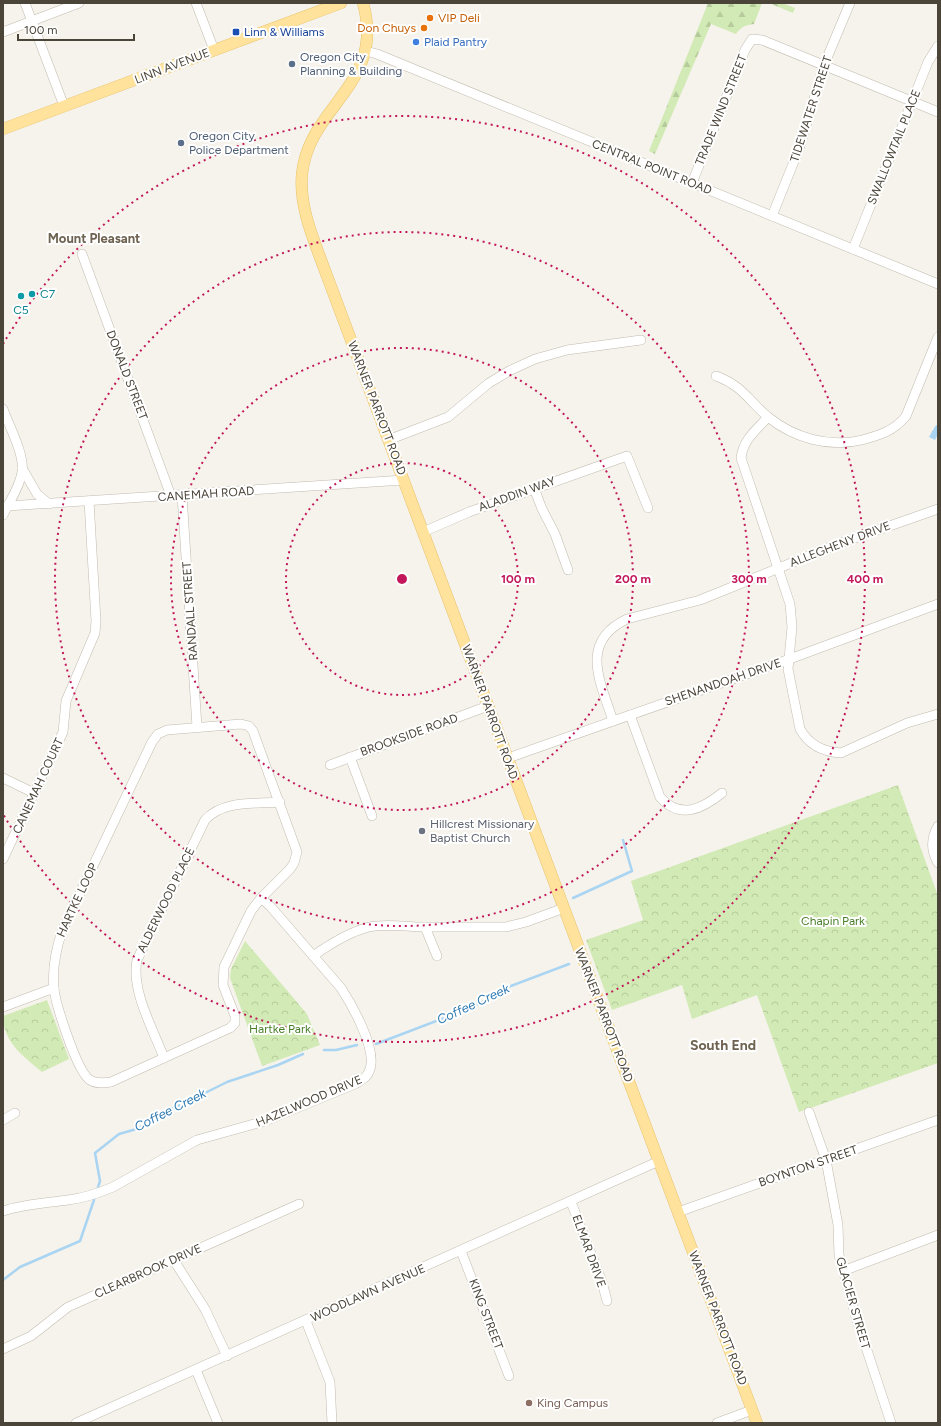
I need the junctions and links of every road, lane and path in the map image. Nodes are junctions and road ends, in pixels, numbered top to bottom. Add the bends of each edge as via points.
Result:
1 (25, 3) edge
2 (79, 3) edge
3 (196, 3) edge
4 (341, 3) edge
5 (363, 3) edge
6 (850, 3) edge
7 (31, 21) junction
8 (3, 32) edge
9 (938, 46) edge
10 (214, 50) junction
11 (366, 51) junction
12 (824, 65) junction
13 (913, 101) junction
14 (64, 106) junction
15 (938, 112) edge
16 (3, 129) edge
17 (692, 183) junction
18 (772, 216) junction
19 (853, 249) junction
20 (82, 254) dead end
21 (938, 284) edge
22 (938, 337) edge
23 (641, 340) dead end
24 (716, 376) dead end
25 (3, 410) edge
26 (768, 417) junction
27 (388, 440) junction
28 (22, 468) junction
29 (404, 480) junction
30 (534, 488) junction
31 (182, 495) junction
32 (171, 496) junction
33 (89, 501) junction
34 (49, 504) junction
35 (8, 506) junction
36 (648, 508) dead end
37 (938, 509) edge
38 (3, 515) edge
39 (423, 532) junction
40 (779, 568) junction
41 (568, 570) dead end
42 (938, 604) edge
43 (787, 660) junction
44 (488, 706) junction
45 (938, 714) edge
46 (630, 715) junction
47 (613, 721) junction
48 (197, 727) junction
49 (350, 757) junction
50 (508, 758) junction
51 (330, 765) dead end
52 (3, 778) edge
53 (34, 793) junction
54 (722, 793) dead end
55 (280, 802) junction
56 (372, 816) dead end
57 (938, 826) edge
58 (3, 859) edge
59 (938, 863) edge
60 (261, 898) junction
61 (564, 908) junction
62 (425, 927) junction
63 (313, 956) junction
64 (437, 956) dead end
65 (54, 988) junction
66 (3, 1007) edge
67 (164, 1058) junction
68 (809, 1112) dead end
69 (15, 1113) dead end
70 (3, 1120) edge
71 (938, 1120) edge
72 (826, 1160) junction
73 (659, 1161) junction
74 (571, 1202) junction
75 (299, 1204) dead end
76 (3, 1211) edge
77 (678, 1212) junction
78 (938, 1235) edge
79 (461, 1251) junction
80 (173, 1259) junction
81 (843, 1271) junction
82 (606, 1301) dead end
83 (306, 1321) junction
84 (3, 1349) edge
85 (226, 1356) junction
86 (196, 1370) junction
87 (509, 1376) dead end
88 (752, 1410) junction
89 (76, 1423) edge
90 (218, 1423) edge
91 (332, 1423) edge
92 (717, 1423) edge
93 (757, 1423) edge
94 (891, 1423) edge

1 - 7 street
2 - 7 street
3 - 10 street
4 - 10 main road, LINN AVENUE
5 - 11 main road, WARNER PARROTT ROAD via 367,27
6 - 12 street, TIDEWATER STREET
7 - 8 street
7 - 14 street
9 - 13 street, SWALLOWTAIL PLACE via 931,55
10 - 14 main road, LINN AVENUE
11 - 17 street, CENTRAL POINT ROAD
11 - 27 main road, WARNER PARROTT ROAD via 345,94 320,126 310,144 304,161 303,204
12 - 13 street
12 - 17 street, TRADE WIND STREET via 762,40 752,39 745,50
12 - 18 street, TIDEWATER STREET via 799,149
13 - 15 street
13 - 19 street, SWALLOWTAIL PLACE
14 - 16 main road, LINN AVENUE
17 - 18 street, CENTRAL POINT ROAD
18 - 19 street, CENTRAL POINT ROAD
19 - 21 street, CENTRAL POINT ROAD
20 - 32 street, DONALD STREET
22 - 26 street via 906,416 889,432 852,442 826,443 795,433
23 - 27 street via 566,350 535,359 489,383 448,417
24 - 26 street via 741,389
25 - 28 street via 20,455
26 - 40 street via 746,440 742,458
27 - 29 main road, WARNER PARROTT ROAD
28 - 34 street via 37,494
28 - 35 street via 20,480
29 - 31 street, CANEMAH ROAD
29 - 39 main road, WARNER PARROTT ROAD
30 - 36 street, ALADDIN WAY via 627,456
30 - 39 street, ALADDIN WAY
30 - 41 street
31 - 32 street, CANEMAH ROAD
31 - 48 street, RANDALL STREET
32 - 33 street, CANEMAH ROAD
33 - 34 street, CANEMAH ROAD
33 - 53 street, CANEMAH COURT via 95,633 66,701 63,732
34 - 35 street, CANEMAH ROAD
35 - 38 street
37 - 40 street, ALLEGHENY DRIVE
39 - 44 main road, WARNER PARROTT ROAD
40 - 43 street via 788,593 792,615 792,638
40 - 47 street, ALLEGHENY DRIVE via 700,600 626,619 611,628 600,644 596,663
42 - 43 street, SHENANDOAH DRIVE
43 - 45 street via 800,729 816,746 830,752 841,753 851,750 907,723
43 - 46 street, SHENANDOAH DRIVE
44 - 49 street, BROOKSIDE ROAD
44 - 50 main road, WARNER PARROTT ROAD
46 - 47 street, SHENANDOAH DRIVE
46 - 54 street via 660,797 666,804 673,809 687,811 710,803
47 - 50 street, SHENANDOAH DRIVE
48 - 55 street, HARTKE LOOP via 241,724 249,726
48 - 65 street, HARTKE LOOP via 162,731 152,742 62,932 55,958
49 - 51 street, BROOKSIDE ROAD
49 - 56 street
50 - 61 main road, WARNER PARROTT ROAD
52 - 53 street
53 - 58 street, CANEMAH COURT
55 - 60 street, HARTKE LOOP via 295,845 296,857 290,869
55 - 67 street, ALDERWOOD PLACE via 224,807 210,814 137,960 136,980 139,992
57 - 59 street via 933,834 932,846
60 - 63 street, HAZELWOOD DRIVE
60 - 67 street, HARTKE LOOP via 244,924 224,967 224,985 235,1023 230,1028
61 - 62 street via 506,927
61 - 73 main road, WARNER PARROTT ROAD
62 - 63 street via 368,928 339,939
62 - 64 street
63 - 76 street, HAZELWOOD DRIVE via 340,988 358,1019 372,1056 366,1077 355,1084 265,1121 197,1140 100,1192 70,1200
65 - 66 street
65 - 67 street, HARTKE LOOP via 66,1032 82,1070 90,1080 110,1082
68 - 72 street, GLACIER STREET
69 - 70 street
71 - 72 street, BOYNTON STREET
72 - 77 street, BOYNTON STREET
72 - 81 street, GLACIER STREET via 838,1225 838,1251
73 - 74 street, WOODLAWN AVENUE
73 - 77 main road, WARNER PARROTT ROAD
74 - 79 street, WOODLAWN AVENUE
74 - 82 street, ELMAR DRIVE via 602,1282
75 - 80 street, CLEARBROOK DRIVE
77 - 88 main road, WARNER PARROTT ROAD
78 - 81 street
79 - 83 street, WOODLAWN AVENUE
79 - 87 street, KING STREET
80 - 84 street, CLEARBROOK DRIVE via 68,1307 31,1336
80 - 85 street via 205,1309
81 - 94 street, GLACIER STREET
83 - 85 street, WOODLAWN AVENUE
83 - 91 street via 330,1382
85 - 86 street, WOODLAWN AVENUE
86 - 89 street, WOODLAWN AVENUE
86 - 90 street
88 - 92 street
88 - 93 main road, WARNER PARROTT ROAD

